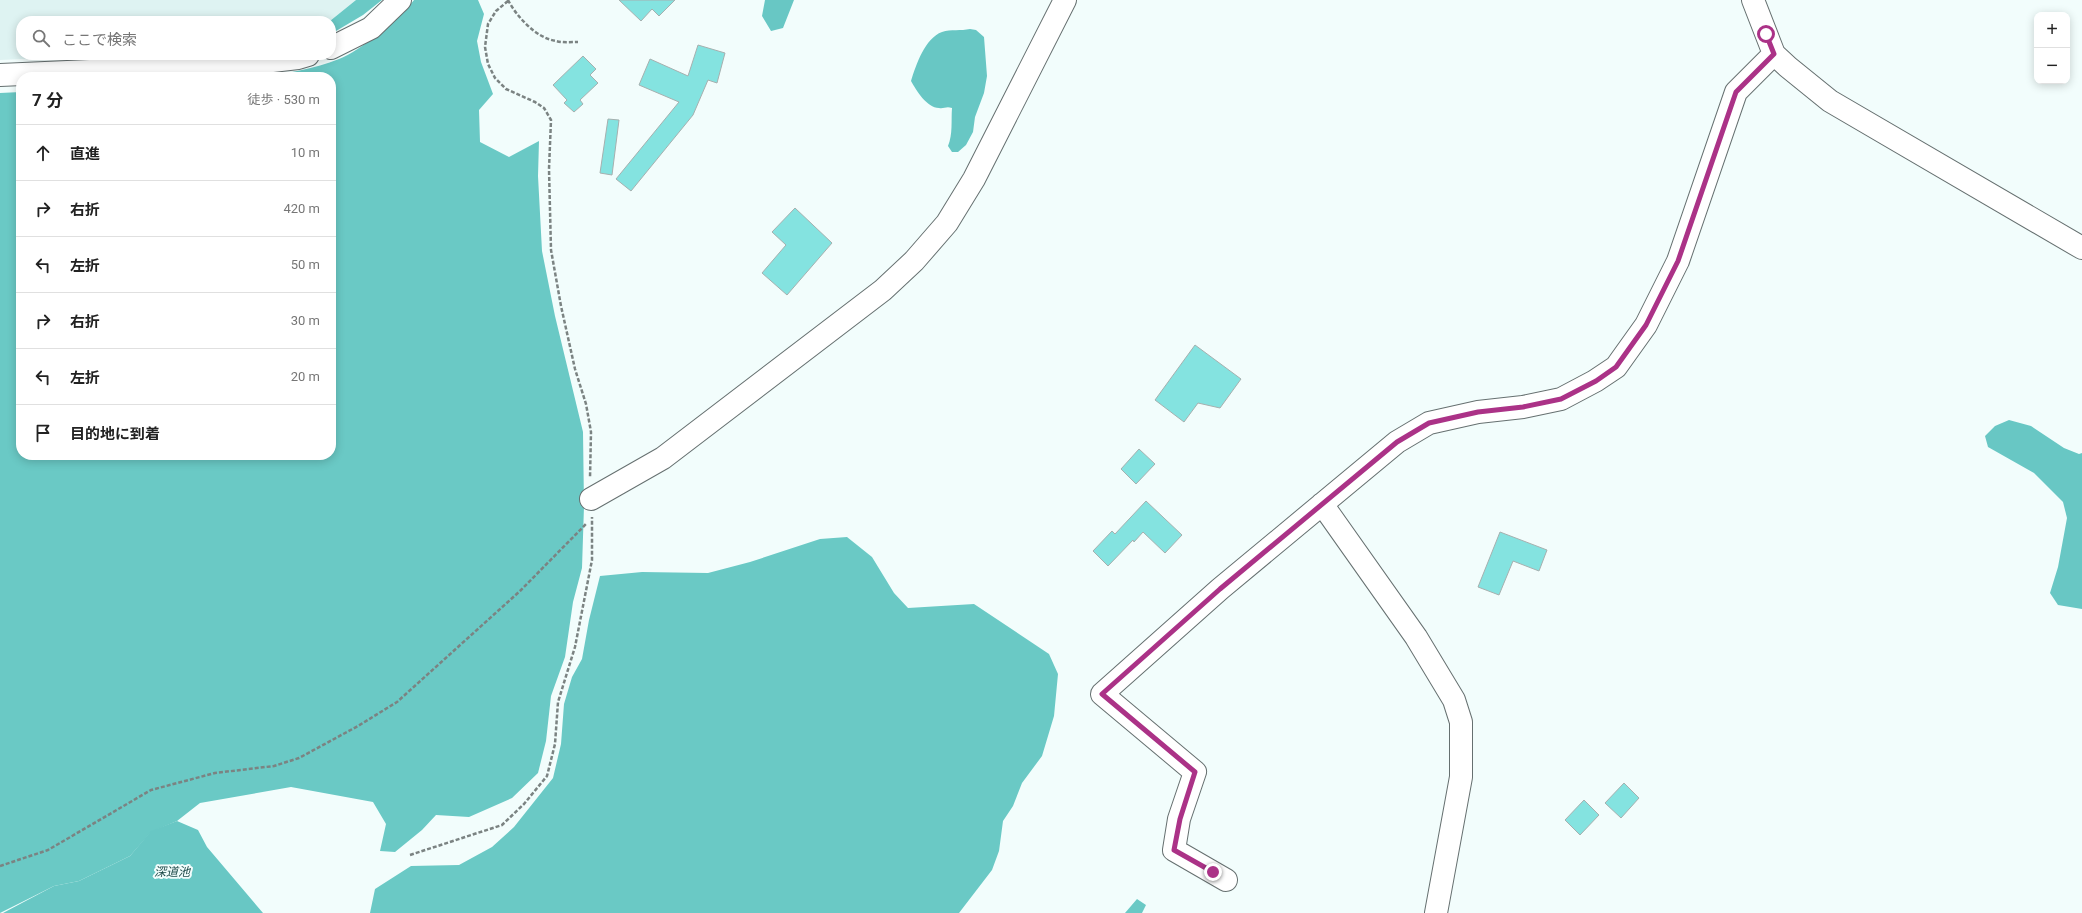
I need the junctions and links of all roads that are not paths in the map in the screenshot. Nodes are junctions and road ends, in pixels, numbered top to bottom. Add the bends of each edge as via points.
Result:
1 (400, 0) edge
2 (1065, 0) edge
3 (1753, 0) edge
4 (336, 46) edge
5 (1774, 54) junction
6 (281, 60) edge
7 (67, 72) edge
8 (16, 74) edge
9 (0, 75) edge
10 (2082, 248) edge
11 (592, 498) road end
12 (1322, 504) junction
13 (1226, 880) dead end
14 (1436, 913) edge

1 - 4 street via 371,28
2 - 11 street via 974,179 947,223 914,261 883,290 663,458
3 - 5 street
5 - 10 street via 1830,101
5 - 12 street via 1736,92 1678,261 1646,325 1616,367 1596,381 1561,399 1523,407 1478,412 1429,423 1397,442
6 - 7 street via 246,64
8 - 9 street
12 - 13 street via 1220,589 1102,694 1195,772 1180,819 1174,850
12 - 14 street via 1416,638 1454,700 1461,722 1461,777

